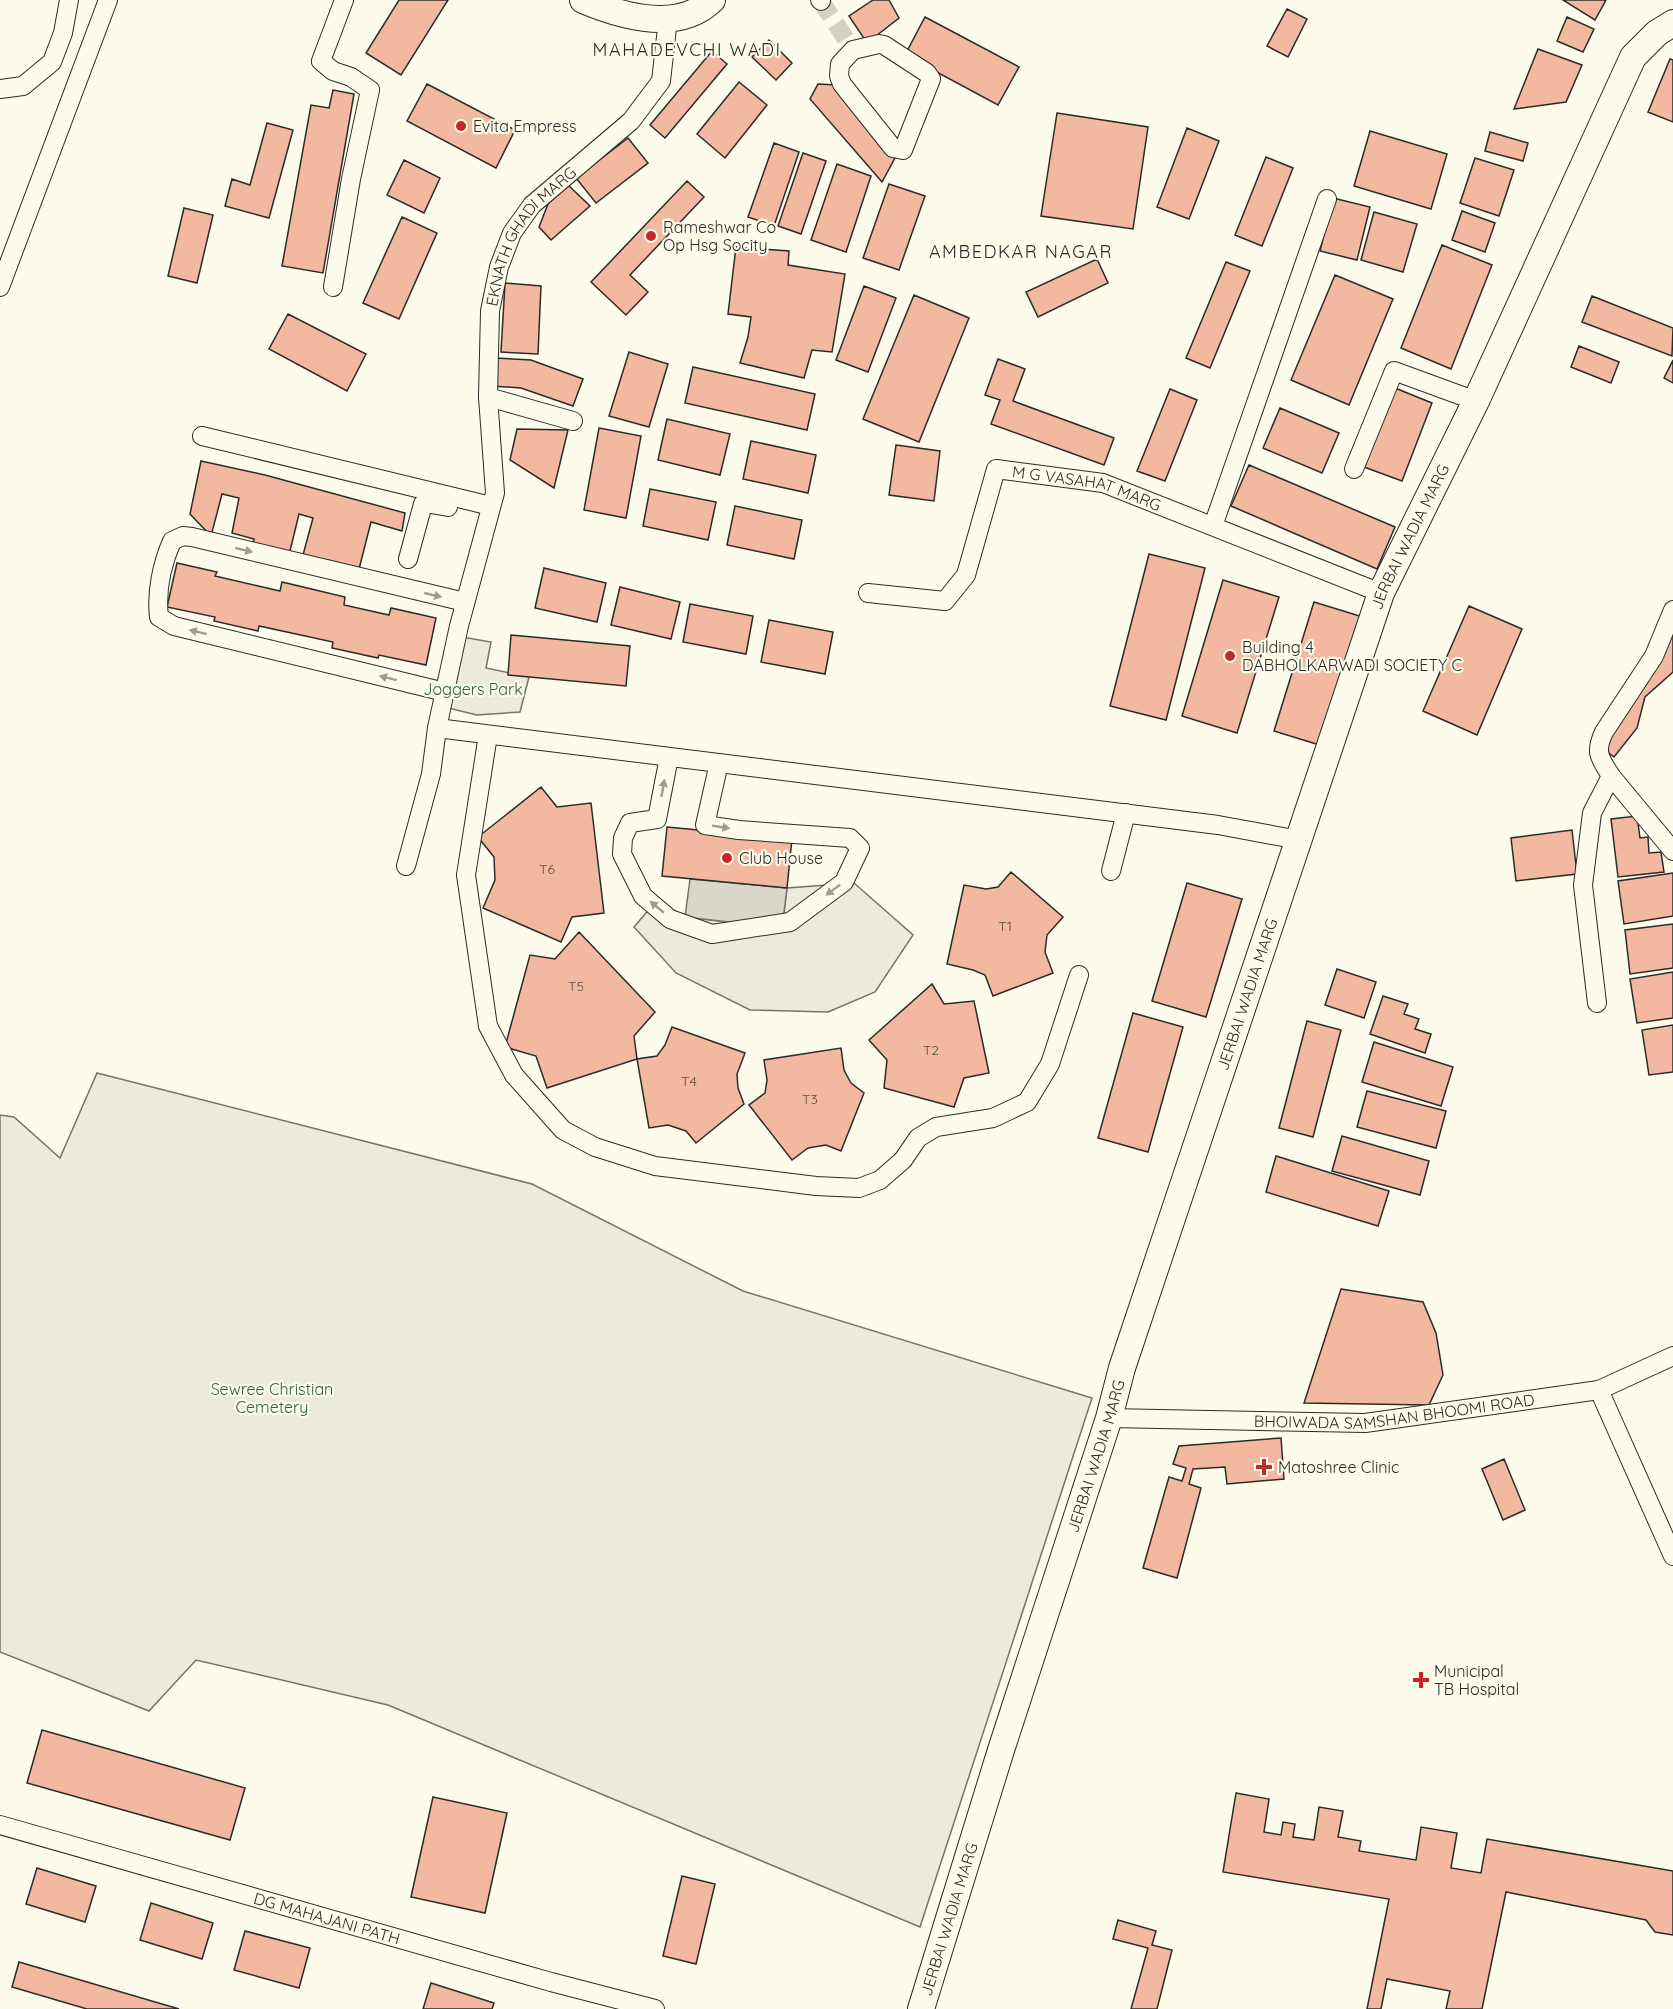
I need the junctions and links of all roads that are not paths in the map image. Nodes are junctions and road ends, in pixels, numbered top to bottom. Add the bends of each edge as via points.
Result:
1 (69, 0) edge
2 (108, 0) edge
3 (344, 0) edge
4 (583, 0) edge
5 (712, 0) edge
6 (668, 19) junction
7 (1673, 23) edge
8 (853, 50) joint
9 (0, 90) edge
10 (1328, 199) dead end
11 (0, 286) edge
12 (333, 287) dead end
13 (488, 397) junction
14 (1476, 401) junction
15 (573, 421) dead end
16 (202, 436) dead end
17 (1354, 469) dead end
18 (433, 498) junction
19 (488, 507) junction
20 (1213, 526) junction
21 (477, 540) junction
22 (408, 559) dead end
23 (466, 567) dead end
24 (868, 593) dead end
25 (1381, 593) junction
26 (465, 602) junction
27 (1673, 610) edge
28 (445, 692) junction
29 (437, 728) junction
30 (488, 735) junction
31 (669, 757) junction
32 (718, 763) junction
33 (1611, 776) junction
34 (1125, 813) junction
35 (1299, 840) junction
36 (1673, 851) edge
37 (406, 866) dead end
38 (1111, 871) dead end
39 (1079, 975) dead end
40 (1597, 1003) dead end
41 (1673, 1356) edge
42 (1599, 1390) junction
43 (1109, 1418) junction
44 (1673, 1556) edge
45 (0, 1825) edge
46 (654, 2009) edge
47 (921, 2009) edge

1 - 9 street via 52,62 23,86
2 - 11 street
3 - 12 street via 321,61 370,90
4 - 6 main road via 635,17
5 - 6 main road via 688,14
6 - 13 street, EKNATH GHADI MARG via 661,81 631,121 532,205 512,233 489,311
7 - 14 main road, JERBAI WADIA MARG via 1633,57
8 - 8 street via 840,64 842,84 892,148 903,150 931,79 884,45
10 - 20 street
13 - 15 street
13 - 19 street, EKNATH GHADI MARG
14 - 17 street via 1394,371
14 - 25 main road, JERBAI WADIA MARG
16 - 18 street
18 - 19 street
18 - 22 street via 421,507
19 - 21 street
20 - 24 street, M G VASAHAT MARG via 1103,483 996,469 966,574 945,601
20 - 25 street, M G VASAHAT MARG
21 - 23 street
21 - 26 street
25 - 35 main road, JERBAI WADIA MARG
26 - 28 street
28 -> 26 street via 165,622 159,617 158,603 165,556 172,541 192,537
27 - 33 street via 1654,656 1598,745 1599,757
28 - 29 street
29 - 30 street
29 - 37 street via 431,774
30 - 31 street
30 - 39 street via 466,875 488,1026 514,1075 535,1099 563,1130 595,1147 655,1166 859,1188 880,1180 903,1160 918,1138 936,1127 993,1118 1027,1102 1050,1064
31 - 32 street
32 -> 31 street via 705,825 849,838 860,848 844,882 790,922 712,934 670,919 643,896 622,855 623,838 630,823 657,819
32 - 34 street
33 - 36 street
33 - 40 street via 1592,813 1583,885
34 - 35 street
34 - 38 street
35 - 43 main road, JERBAI WADIA MARG via 1122,1368
41 - 42 street, BHOIWADA SAMSHAN BHOOMI ROAD
42 - 43 street, BHOIWADA SAMSHAN BHOOMI ROAD via 1365,1423
42 - 44 street
43 - 47 main road, JERBAI WADIA MARG
45 - 46 street, DG MAHAJANI PATH

